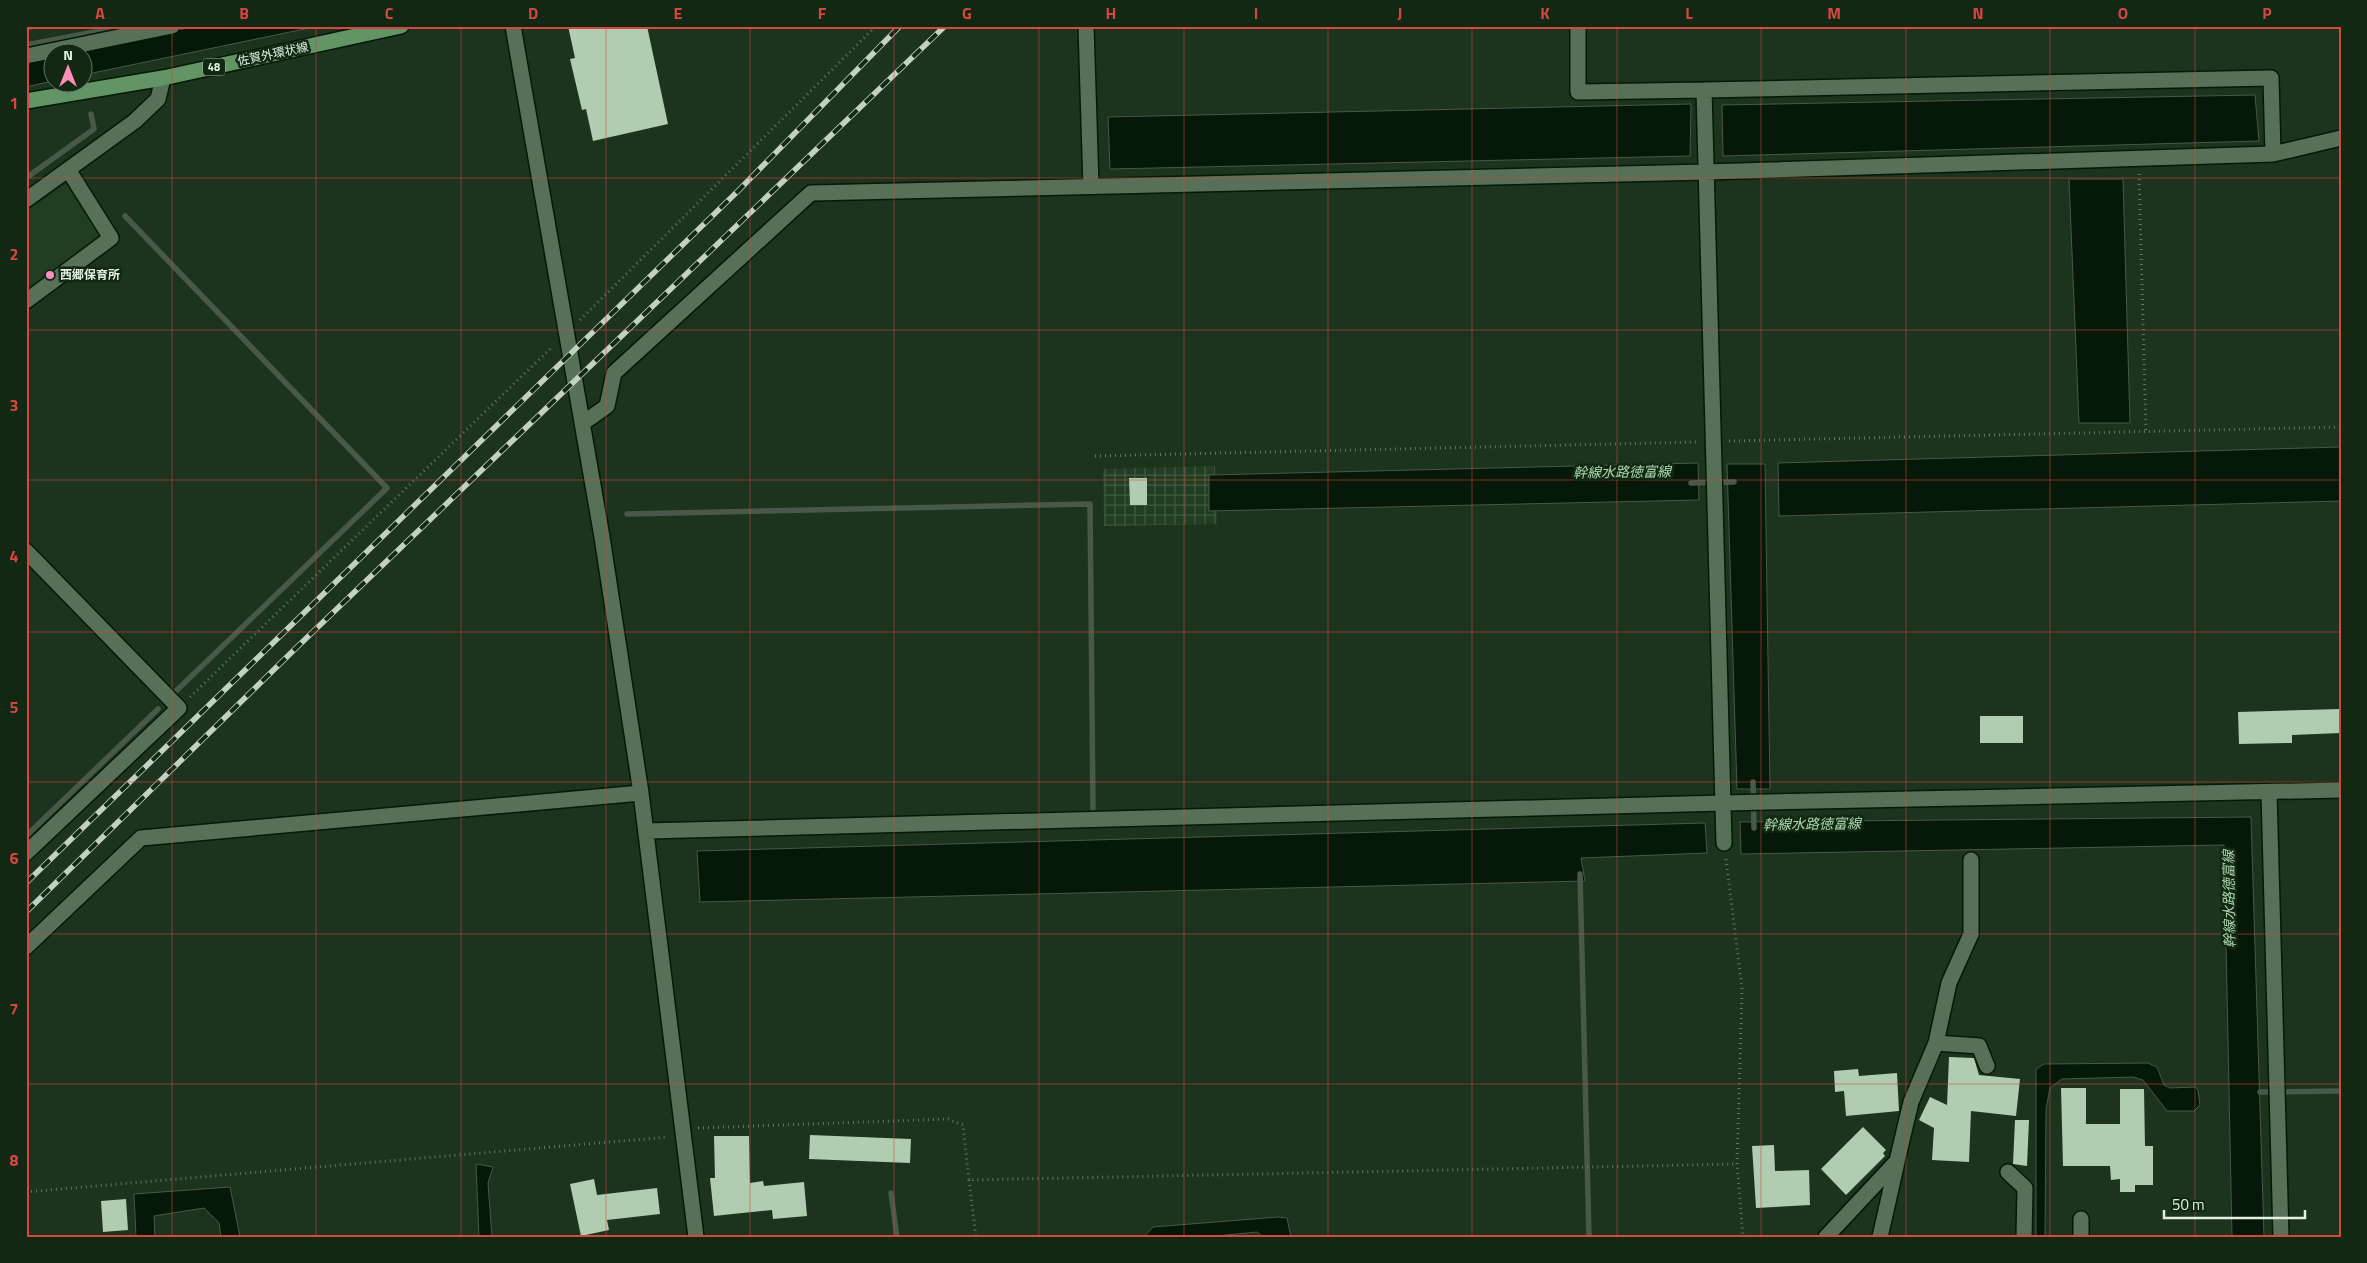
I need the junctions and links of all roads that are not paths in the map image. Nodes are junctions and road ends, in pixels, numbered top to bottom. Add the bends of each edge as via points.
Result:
1 (172, 26) edge
2 (401, 26) edge
3 (513, 26) edge
4 (1086, 26) edge
5 (1578, 26) edge
6 (26, 56) edge
7 (163, 78) junction
8 (1704, 90) junction
9 (26, 101) edge
10 (2341, 138) edge
11 (2273, 154) junction
12 (69, 171) junction
13 (1706, 172) junction
14 (1091, 186) junction
15 (26, 200) edge
16 (26, 301) edge
17 (582, 423) junction
18 (26, 551) edge
19 (2341, 790) edge
20 (2269, 792) junction
21 (641, 793) junction
22 (1723, 803) junction
23 (647, 831) junction
24 (1724, 843) road end
25 (26, 853) edge
26 (1971, 860) dead end
27 (26, 947) edge
28 (1936, 1043) junction
29 (1987, 1066) dead end
30 (1897, 1161) junction
31 (2008, 1172) dead end
32 (2081, 1219) dead end
33 (696, 1237) edge
34 (1826, 1237) edge
35 (1880, 1237) edge
36 (2024, 1237) edge
37 (2081, 1237) edge
38 (2281, 1237) edge

1 - 6 street
2 - 7 main road, 佐賀外環状線 / 48
3 - 17 street
4 - 14 street
5 - 8 street via 1578,92
7 - 9 main road, 佐賀外環状線 / 48
7 - 12 street via 158,99 135,121
8 - 11 street via 2271,78
8 - 13 street
10 - 11 street
11 - 13 street
12 - 15 street
12 - 16 street via 111,238
13 - 14 street
13 - 22 street
14 - 17 street via 811,193 614,373 607,406
17 - 21 street
18 - 25 street via 179,708
19 - 20 street
20 - 22 street
20 - 38 street
21 - 23 street
21 - 27 street via 141,838
22 - 23 street
22 - 24 street
23 - 33 street
26 - 28 street via 1971,934 1949,983
28 - 29 street via 1979,1046
28 - 30 street via 1910,1102
30 - 34 street
30 - 35 street
31 - 36 street via 2025,1188
32 - 37 street

